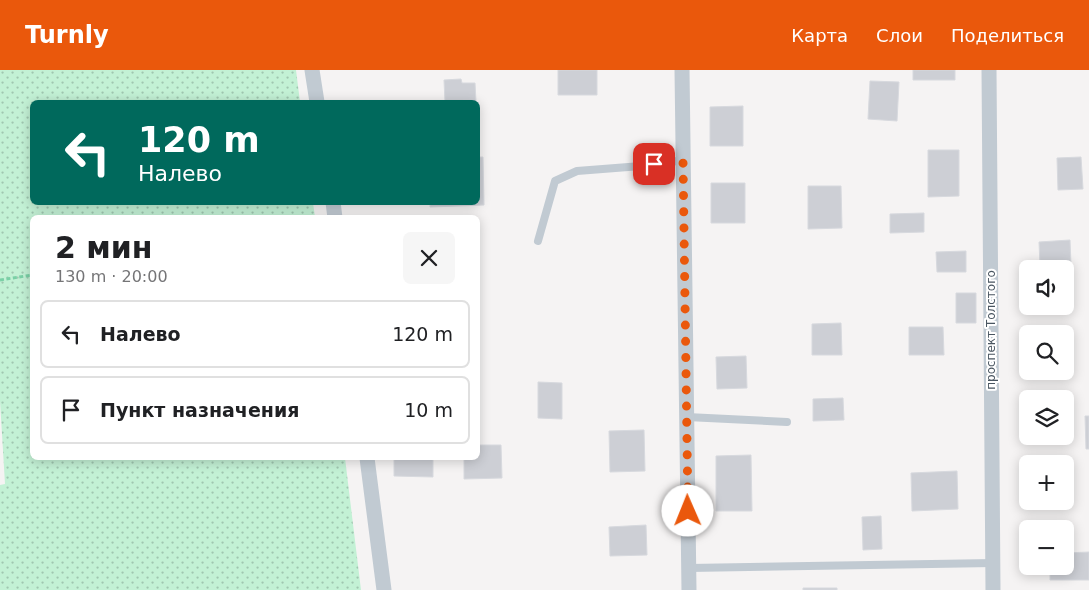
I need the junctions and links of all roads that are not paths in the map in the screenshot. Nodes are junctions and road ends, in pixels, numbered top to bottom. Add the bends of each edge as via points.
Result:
1 (312, 70) edge
2 (682, 70) edge
3 (989, 70) edge
4 (317, 100) edge
5 (683, 160) junction
6 (538, 241) dead end
7 (687, 417) junction
8 (787, 422) dead end
9 (367, 460) edge
10 (993, 563) junction
11 (689, 568) junction
12 (384, 590) edge
13 (689, 590) edge
14 (993, 590) edge

1 - 4 street
2 - 5 street
3 - 10 street, проспект Толстого
5 - 6 lane via 577,171 555,181
5 - 7 street
7 - 8 lane
7 - 11 street
9 - 12 street
10 - 11 lane
10 - 14 street, проспект Толстого
11 - 13 street

